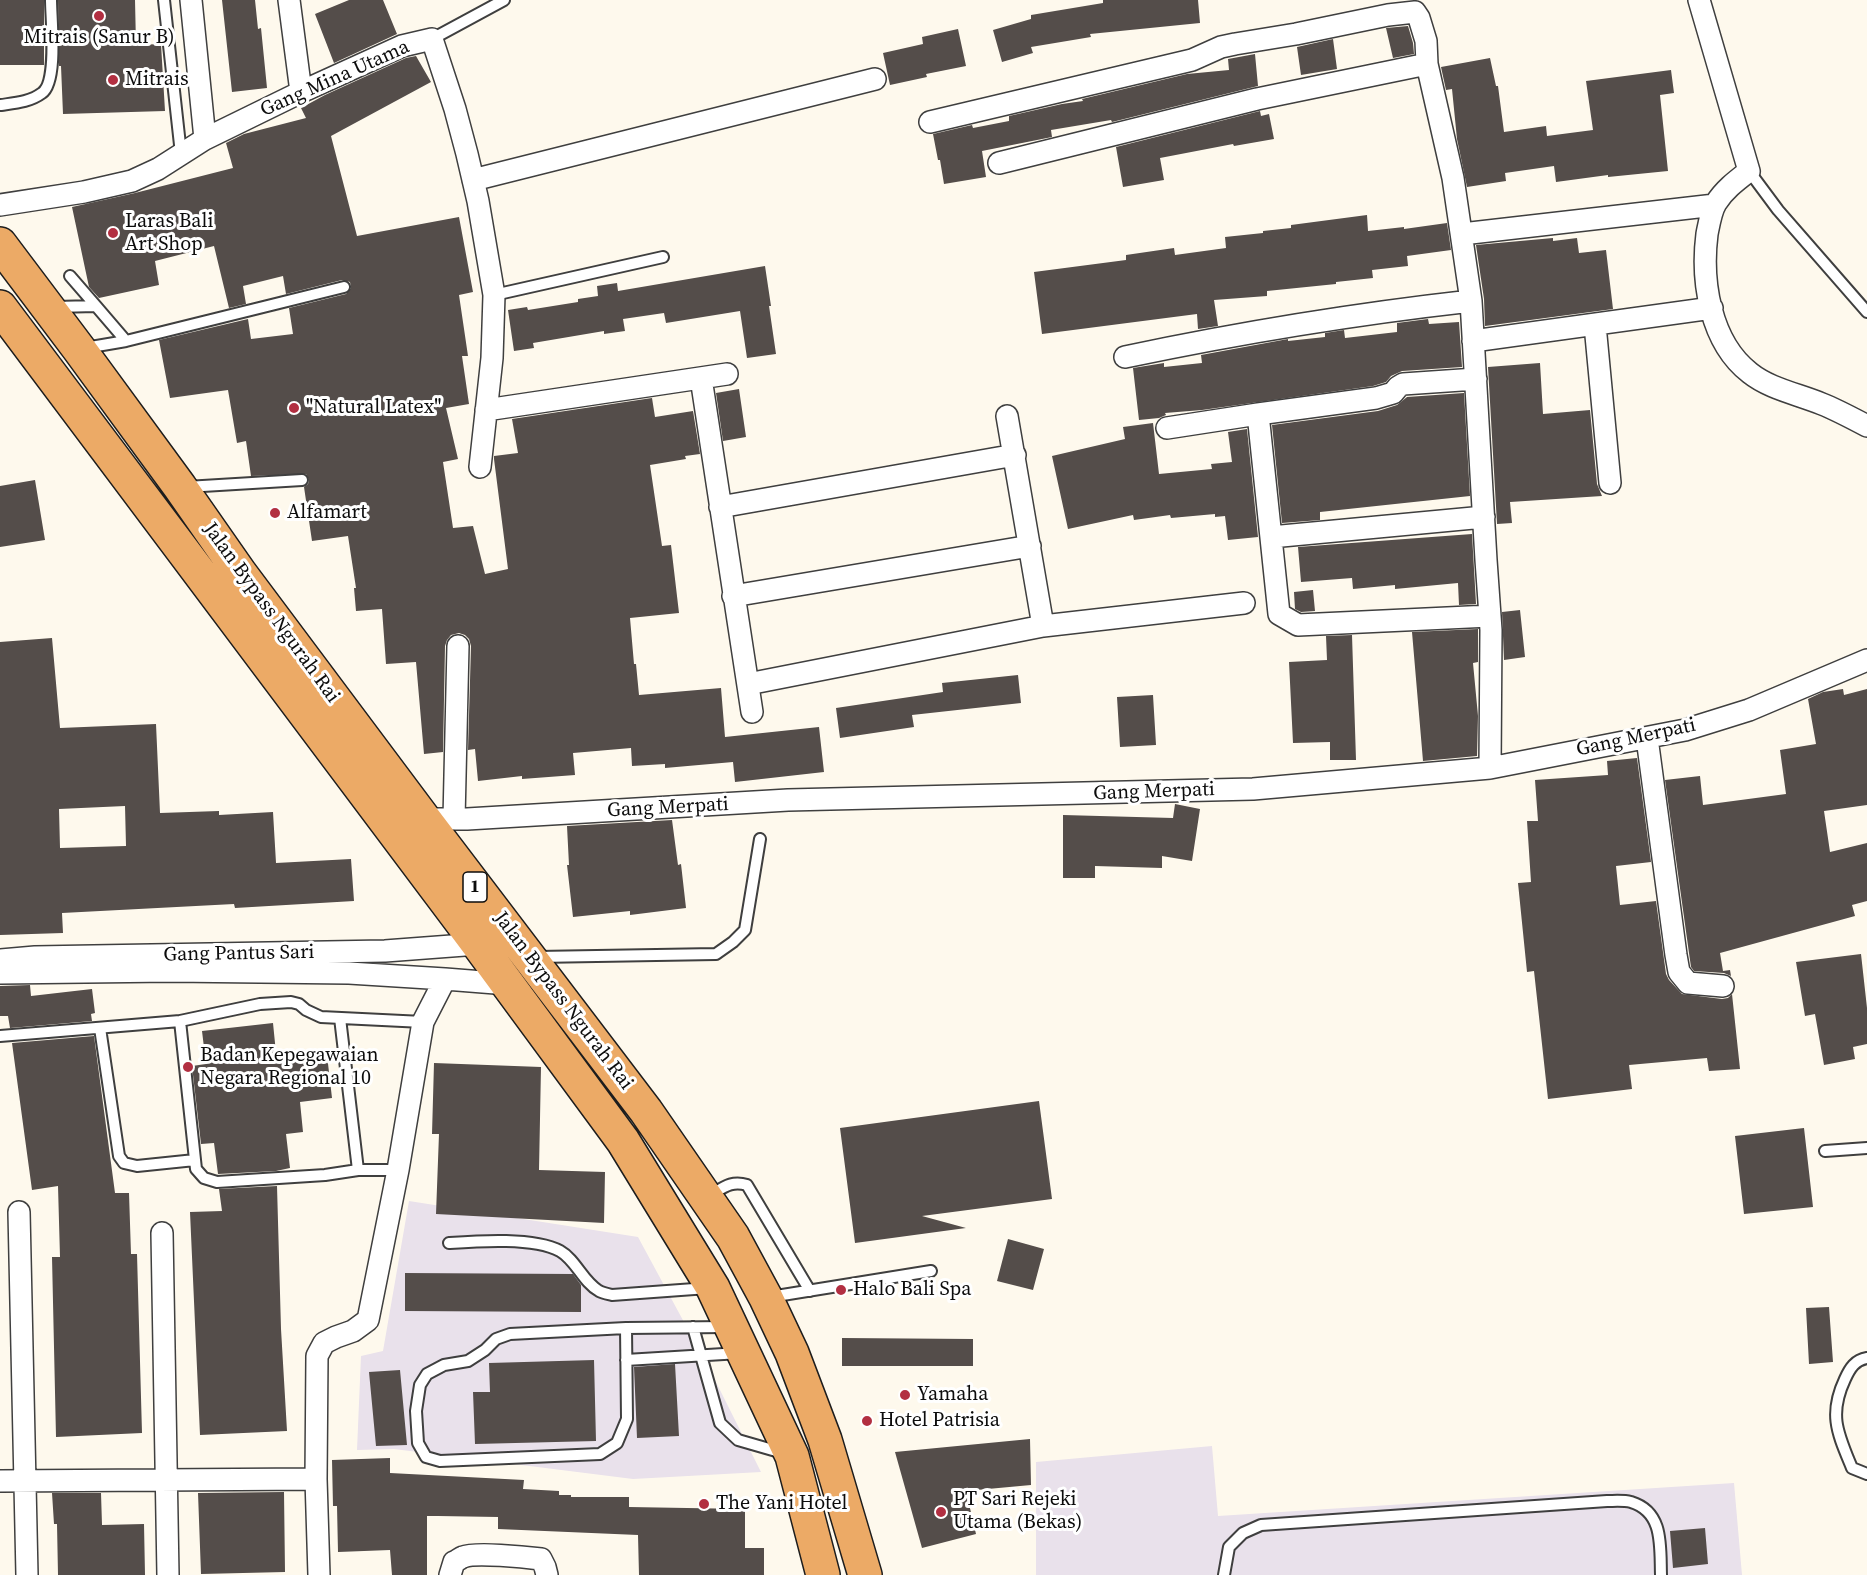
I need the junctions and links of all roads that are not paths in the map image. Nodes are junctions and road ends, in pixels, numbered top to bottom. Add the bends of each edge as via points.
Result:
1 (51, 0) edge
2 (164, 0) edge
3 (191, 0) edge
4 (289, 0) edge
5 (504, 0) edge
6 (1699, 0) edge
7 (1414, 6) edge
8 (432, 39) junction
9 (1427, 64) junction
10 (875, 79) dead end
11 (300, 92) junction
12 (0, 108) edge
13 (930, 122) dead end
14 (205, 139) junction
15 (182, 154) junction
16 (999, 163) dead end
17 (1749, 171) junction
18 (473, 180) junction
19 (0, 205) edge
20 (1714, 205) junction
21 (1462, 234) junction
22 (0, 244) edge
23 (663, 257) dead end
24 (70, 276) dead end
25 (344, 287) dead end
26 (494, 295) junction
27 (1471, 301) junction
28 (96, 306) junction
29 (0, 307) edge
30 (48, 308) junction
31 (1712, 308) junction
32 (1867, 312) edge
33 (1595, 325) junction
34 (126, 341) junction
35 (1473, 341) junction
36 (79, 349) junction
37 (1125, 357) dead end
38 (727, 374) dead end
39 (701, 378) junction
40 (1476, 379) junction
41 (486, 410) junction
42 (1258, 414) junction
43 (1007, 416) dead end
44 (1867, 426) edge
45 (1167, 428) dead end
46 (1015, 455) junction
47 (480, 467) dead end
48 (302, 480) dead end
49 (1610, 483) dead end
50 (180, 487) junction
51 (720, 507) junction
52 (1484, 517) junction
53 (1270, 537) junction
54 (1030, 546) junction
55 (240, 573) junction
56 (215, 594) junction
57 (733, 596) junction
58 (1244, 603) dead end
59 (1490, 615) junction
60 (1043, 626) junction
61 (458, 646) dead end
62 (1867, 660) edge
63 (748, 684) junction
64 (752, 712) dead end
65 (1647, 738) junction
66 (1490, 768) junction
67 (439, 819) junction
68 (760, 839) dead end
69 (478, 944) junction
70 (529, 957) junction
71 (0, 960) edge
72 (0, 973) edge
73 (445, 979) junction
74 (508, 984) junction
75 (1723, 987) dead end
76 (340, 1018) junction
77 (180, 1021) junction
78 (423, 1022) junction
79 (100, 1028) junction
80 (0, 1036) edge
81 (1867, 1148) edge
82 (1825, 1151) dead end
83 (195, 1160) junction
84 (358, 1170) junction
85 (398, 1170) junction
86 (706, 1198) junction
87 (19, 1212) dead end
88 (162, 1233) dead end
89 (449, 1243) dead end
90 (931, 1271) dead end
91 (713, 1288) junction
92 (810, 1291) junction
93 (766, 1298) junction
94 (693, 1327) junction
95 (626, 1328) junction
96 (738, 1340) junction
97 (700, 1355) junction
98 (1867, 1358) edge
99 (626, 1360) junction
100 (792, 1456) junction
101 (1867, 1474) edge
102 (316, 1479) junction
103 (0, 1481) edge
104 (25, 1481) junction
105 (166, 1481) junction
106 (27, 1575) edge
107 (168, 1575) edge
108 (319, 1575) edge
109 (450, 1575) edge
110 (547, 1575) edge
111 (823, 1575) edge
112 (865, 1575) edge
113 (1224, 1575) edge
114 (1661, 1575) edge

1 - 12 lane via 50,80 44,92
2 - 15 lane
3 - 14 street
4 - 11 street
5 - 8 lane
6 - 17 street
7 - 9 street via 1426,41
7 - 13 street via 1388,15 1229,45 1182,62
8 - 11 street, Gang Mina Utama via 402,46
8 - 18 street, Gang Mina Utama
9 - 16 street via 1257,99
9 - 21 street
10 - 18 street
11 - 14 street, Gang Mina Utama
14 - 15 street, Gang Mina Utama
15 - 19 street, Gang Mina Utama via 132,181
17 - 20 street via 1729,186
17 - 32 lane
18 - 26 street, Gang Mina Utama
20 - 21 street
20 - 31 street via 1705,249 1705,275
21 - 27 street
22 - 30 highway, Jalan Bypass Ngurah Rai / 1
23 - 26 lane
24 - 28 lane
25 - 34 lane
26 - 41 street, Gang Mina Utama
27 - 35 street
27 - 37 street via 1389,310
28 - 30 lane
28 - 34 lane
29 - 56 highway, Jalan Bypass Ngurah Rai / 1
30 - 36 highway, Jalan Bypass Ngurah Rai / 1
31 - 33 street
31 - 44 street via 1725,344 1749,372 1763,382
33 - 35 street
33 - 49 street
34 - 36 lane
35 - 40 street
36 - 50 highway, Jalan Bypass Ngurah Rai / 1
38 - 39 street
39 - 41 street
39 - 51 street
40 - 42 street via 1403,384 1393,393 1377,398
40 - 52 street
41 - 47 street, Gang Mina Utama
42 - 45 street
42 - 53 street
43 - 46 street
46 - 51 street
46 - 54 street
48 - 50 lane
50 - 55 highway, Jalan Bypass Ngurah Rai / 1
51 - 57 street
52 - 53 street
52 - 59 street
53 - 59 street via 1279,614 1298,625
54 - 57 street
54 - 60 street
55 - 56 highway
55 - 67 highway, Jalan Bypass Ngurah Rai / 1
56 - 69 highway, Jalan Bypass Ngurah Rai / 1
57 - 63 street
58 - 60 street
59 - 66 street
60 - 63 street
61 - 67 street
62 - 65 street, Gang Merpati via 1749,710
63 - 64 street
65 - 66 street, Gang Merpati
65 - 75 street via 1679,972 1688,983
66 - 67 street, Gang Merpati via 1253,789 788,800
67 - 70 highway, Jalan Bypass Ngurah Rai / 1
68 - 70 lane via 745,930 716,954
69 - 71 street, Gang Pantus Sari via 385,951
69 - 74 highway, Jalan Bypass Ngurah Rai / 1
70 - 86 highway, Jalan Bypass Ngurah Rai / 1 via 646,1111
72 - 73 street via 350,973
73 - 74 street
73 - 78 street
74 - 91 highway, Jalan Bypass Ngurah Rai / 1 via 623,1141
76 - 77 lane via 321,1017 291,1002 260,1004
76 - 78 lane
76 - 84 lane
77 - 79 lane
77 - 83 lane
78 - 85 street
79 - 80 lane
79 - 83 lane via 119,1156 124,1163 137,1166
81 - 82 lane
83 - 84 lane via 204,1178 217,1182
84 - 85 lane
85 - 102 street via 368,1320 324,1343 317,1356
86 - 92 lane via 737,1182 747,1185
86 - 93 highway, Jalan Bypass Ngurah Rai / 1 via 734,1237
87 - 104 street
88 - 105 street
89 - 91 lane via 495,1240 542,1245 560,1251 597,1290 612,1295
90 - 92 lane
91 - 96 highway, Jalan Bypass Ngurah Rai / 1
92 - 93 lane
93 - 112 highway, Jalan Bypass Ngurah Rai / 1 via 825,1440
94 - 95 lane
94 - 96 lane
94 - 97 lane
95 - 99 lane
95 - 99 lane via 510,1334 496,1339 468,1361 444,1365 427,1374 420,1384 416,1411 418,1443 426,1457 440,1461 600,1454 617,1443 627,1419
96 - 97 lane
96 - 100 highway, Jalan Bypass Ngurah Rai / 1
97 - 99 lane
97 - 100 lane via 720,1423 738,1440
98 - 101 lane via 1851,1366 1835,1413 1852,1468
100 - 111 highway, Jalan Bypass Ngurah Rai / 1
102 - 105 street
102 - 108 street
103 - 104 street
104 - 105 street
104 - 106 street
105 - 107 street
109 - 110 street via 454,1562 464,1556 541,1559
113 - 114 lane via 1229,1547 1243,1533 1261,1525 1607,1501 1629,1502 1647,1509 1657,1524

